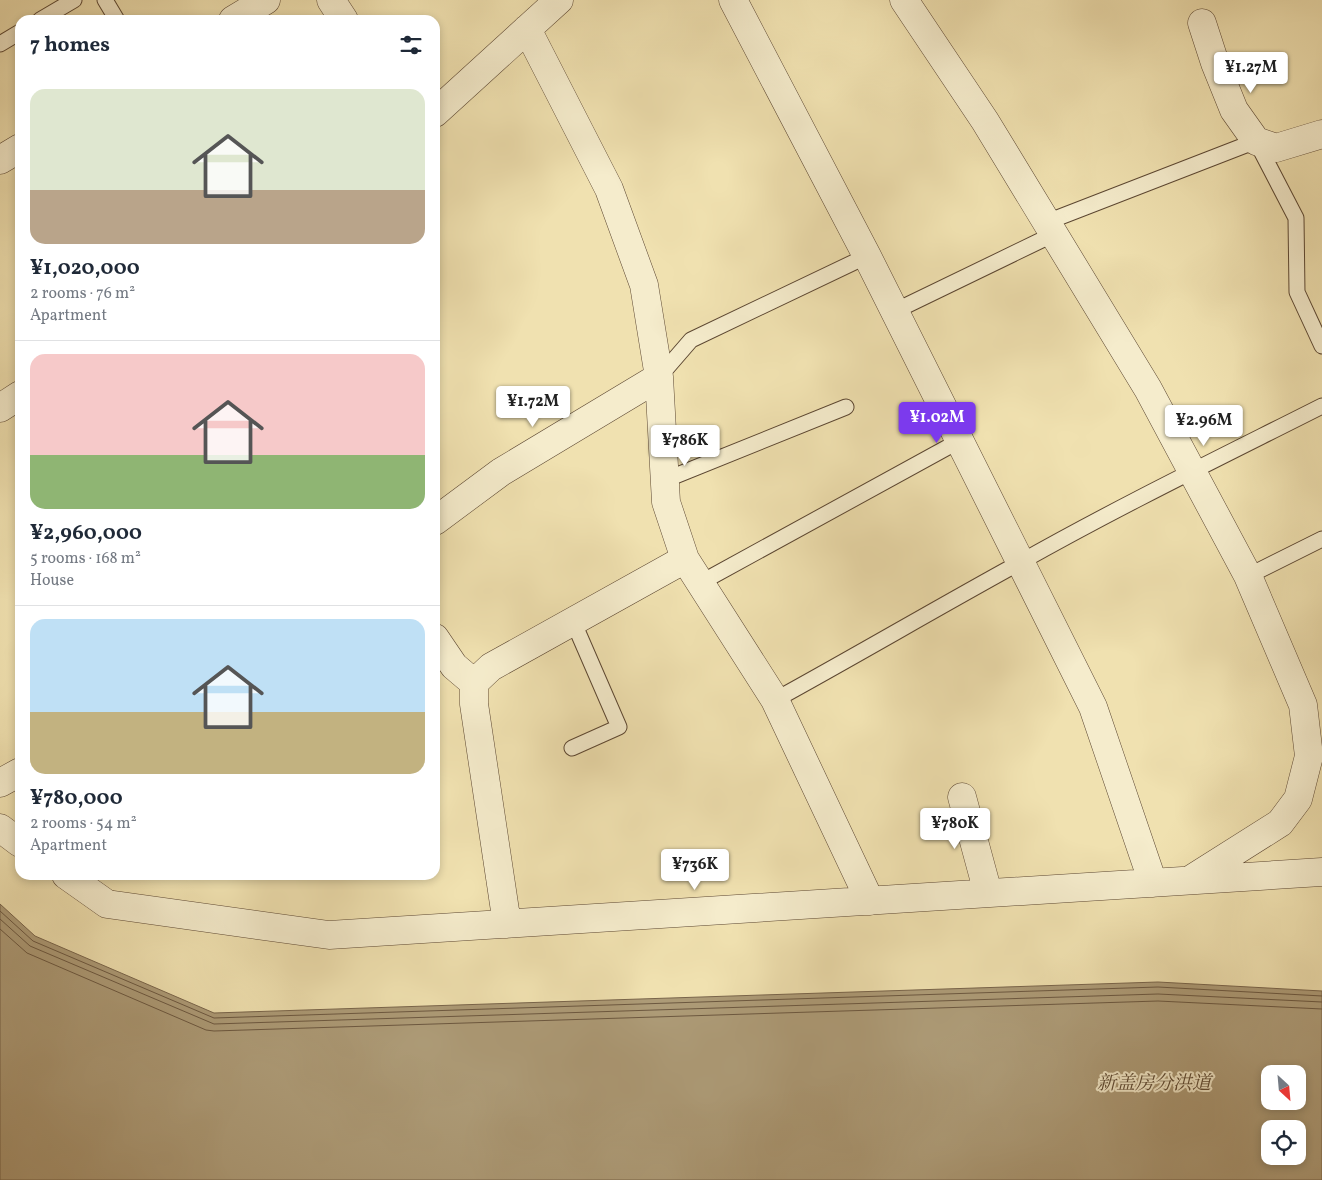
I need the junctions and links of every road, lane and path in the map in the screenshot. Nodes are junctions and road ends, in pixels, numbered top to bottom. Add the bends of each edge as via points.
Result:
1 (74, 0) edge
2 (104, 0) edge
3 (266, 0) edge
4 (331, 0) edge
5 (559, 0) edge
6 (733, 0) edge
7 (904, 0) edge
8 (48, 15) edge
9 (114, 15) edge
10 (241, 15) edge
11 (341, 15) edge
12 (1202, 23) dead end
13 (526, 30) junction
14 (15, 35) edge
15 (0, 44) edge
16 (440, 108) edge
17 (1322, 134) edge
18 (1256, 141) junction
19 (15, 151) edge
20 (0, 160) edge
21 (1050, 228) junction
22 (867, 256) junction
23 (895, 311) junction
24 (1322, 346) edge
25 (659, 377) junction
26 (15, 398) edge
27 (1322, 406) edge
28 (846, 407) dead end
29 (0, 408) edge
30 (959, 441) junction
31 (1192, 472) junction
32 (665, 480) junction
33 (440, 517) edge
34 (1322, 539) edge
35 (685, 559) junction
36 (1020, 562) junction
37 (1248, 576) junction
38 (700, 583) junction
39 (573, 621) junction
40 (440, 645) edge
41 (474, 684) junction
42 (775, 700) junction
43 (1313, 718) edge
44 (572, 748) dead end
45 (15, 775) edge
46 (0, 783) edge
47 (962, 797) dead end
48 (0, 828) edge
49 (15, 838) edge
50 (1322, 872) edge
51 (73, 880) edge
52 (1190, 880) junction
53 (1153, 883) junction
54 (988, 893) junction
55 (870, 901) junction
56 (507, 924) junction

1 - 8 lane
2 - 9 lane
3 - 10 street
4 - 11 street
5 - 13 street
6 - 22 street
7 - 21 street via 985,121
12 - 18 street via 1234,110
13 - 16 street
13 - 25 street via 609,190 644,285
14 - 15 lane
17 - 18 street via 1276,148
18 - 21 lane
18 - 24 lane via 1296,218 1297,292
19 - 20 street
21 - 23 lane
21 - 31 street via 1148,389
22 - 23 street
22 - 25 lane via 691,340
23 - 30 street
25 - 32 street
25 - 33 street via 501,472
26 - 29 street
27 - 31 lane
28 - 32 lane
30 - 36 street
30 - 38 lane
31 - 36 lane
31 - 37 street
32 - 35 street via 666,502
34 - 37 lane
35 - 38 street
35 - 39 street
36 - 42 lane
36 - 53 street via 1093,706
37 - 43 street via 1303,705
38 - 42 street
39 - 41 street via 491,667
39 - 44 lane via 619,727
40 - 41 street via 454,666
41 - 56 street via 474,704
42 - 55 street
43 - 52 street via 1309,756 1298,799 1280,824
45 - 46 street
47 - 54 street
48 - 49 street
50 - 52 street
51 - 56 street via 107,904 328,935
52 - 53 street
53 - 54 street
54 - 55 street
55 - 56 street

